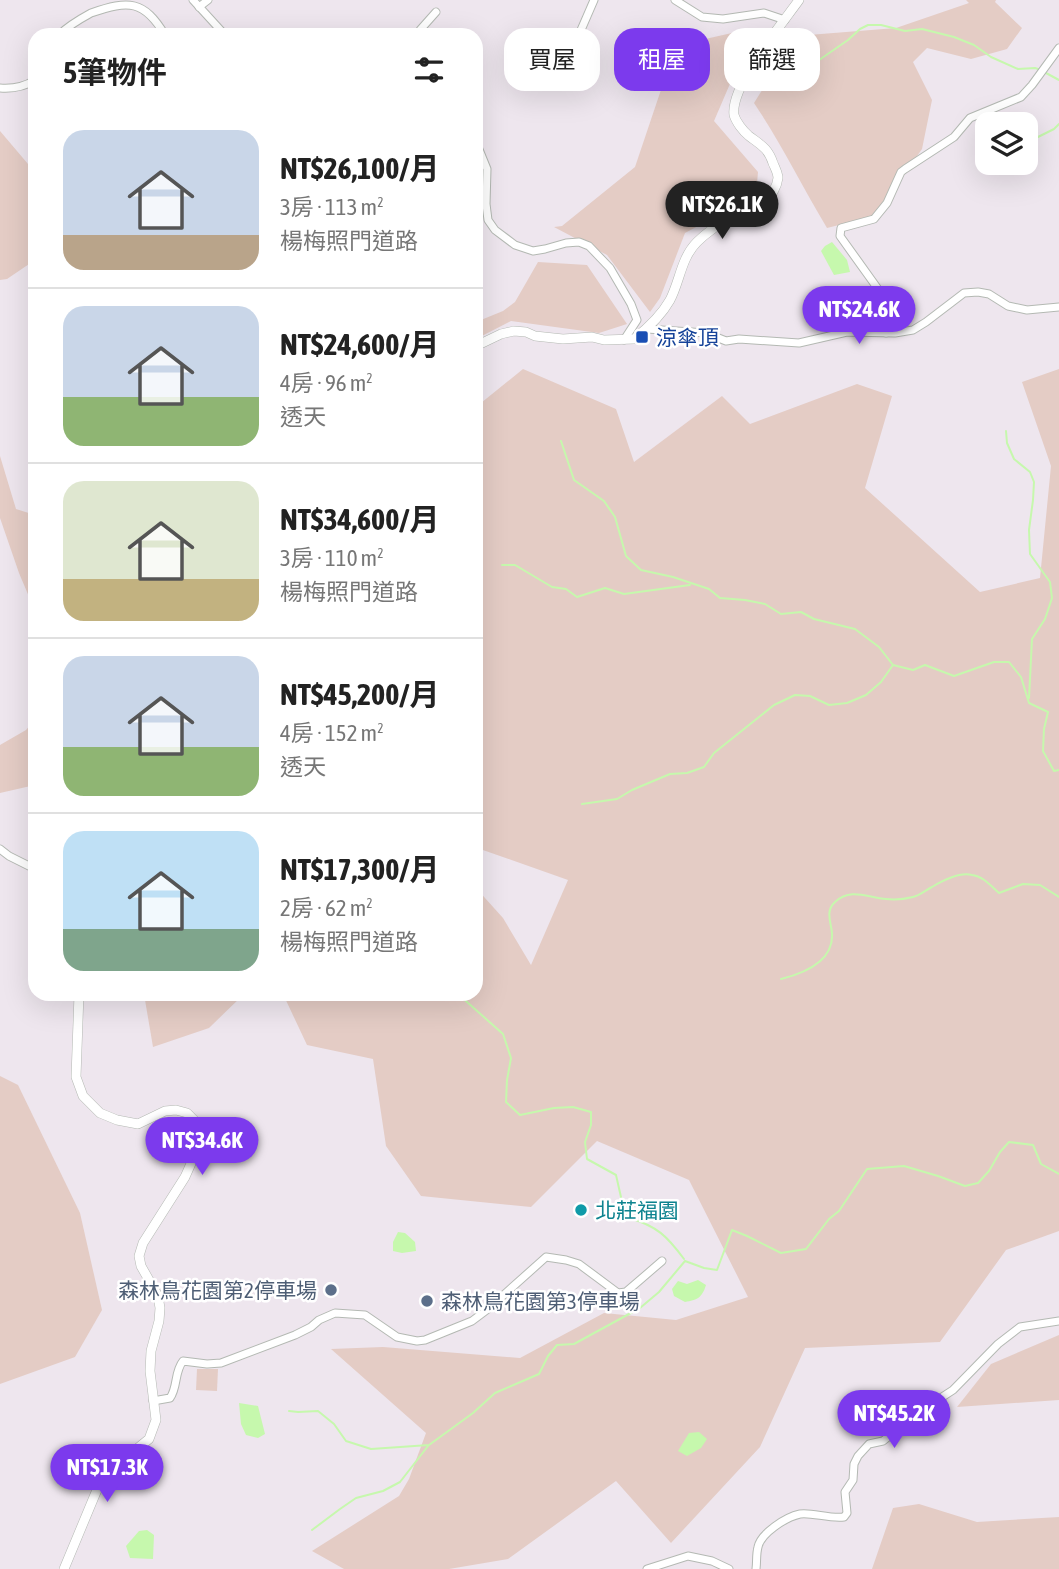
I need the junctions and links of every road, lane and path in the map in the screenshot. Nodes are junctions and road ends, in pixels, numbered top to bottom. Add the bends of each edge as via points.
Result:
1 (193, 0) edge
2 (208, 0) edge
3 (594, 0) edge
4 (675, 0) edge
5 (799, 0) edge
6 (199, 7) junction
7 (436, 12) dead end
8 (785, 20) junction
9 (68, 28) edge
10 (160, 28) edge
11 (218, 28) edge
12 (422, 28) edge
13 (582, 28) edge
14 (1059, 48) edge
15 (28, 85) edge
16 (0, 88) edge
17 (483, 159) edge
18 (1059, 307) edge
19 (647, 329) junction
20 (886, 333) junction
21 (624, 340) junction
22 (483, 342) edge
23 (0, 849) edge
24 (28, 866) edge
25 (79, 1001) edge
26 (662, 1261) dead end
27 (1059, 1321) edge
28 (153, 1401) junction
29 (64, 1569) edge
30 (647, 1569) edge
31 (729, 1569) edge
32 (756, 1569) edge

1 - 6 street
2 - 6 street
3 - 13 street
4 - 8 street via 702,18 764,13
5 - 8 street
6 - 11 street
7 - 12 street
8 - 19 street via 744,79 734,105 734,117 744,132 769,151 778,181 773,193 696,243 669,300
9 - 10 street via 109,4 129,1 147,10
14 - 20 street via 1021,97 970,118 954,136 901,173 874,219 841,228 840,236 886,307
15 - 16 street
17 - 21 street via 488,219 495,230 533,251 566,243 589,246 610,268 637,320
18 - 20 street via 1027,310 1008,306 989,294 964,293 913,330
19 - 20 street via 706,333 726,341 799,344 847,332
19 - 21 street
21 - 22 street via 563,339 514,331
23 - 24 street
25 - 28 street via 75,1077 83,1096 100,1113 138,1124 165,1111 187,1113 199,1136 185,1177 139,1256 160,1308 151,1351
26 - 28 street via 626,1292 618,1293 579,1264 546,1257 472,1321 425,1340 397,1337 365,1315 335,1313 295,1335 221,1363 183,1361 170,1398
27 - 32 street via 1020,1327 953,1390 883,1441 869,1444 858,1456 845,1492 844,1517 801,1513 779,1524 758,1546
28 - 29 street via 156,1420 149,1439 106,1474
30 - 31 street via 688,1556

